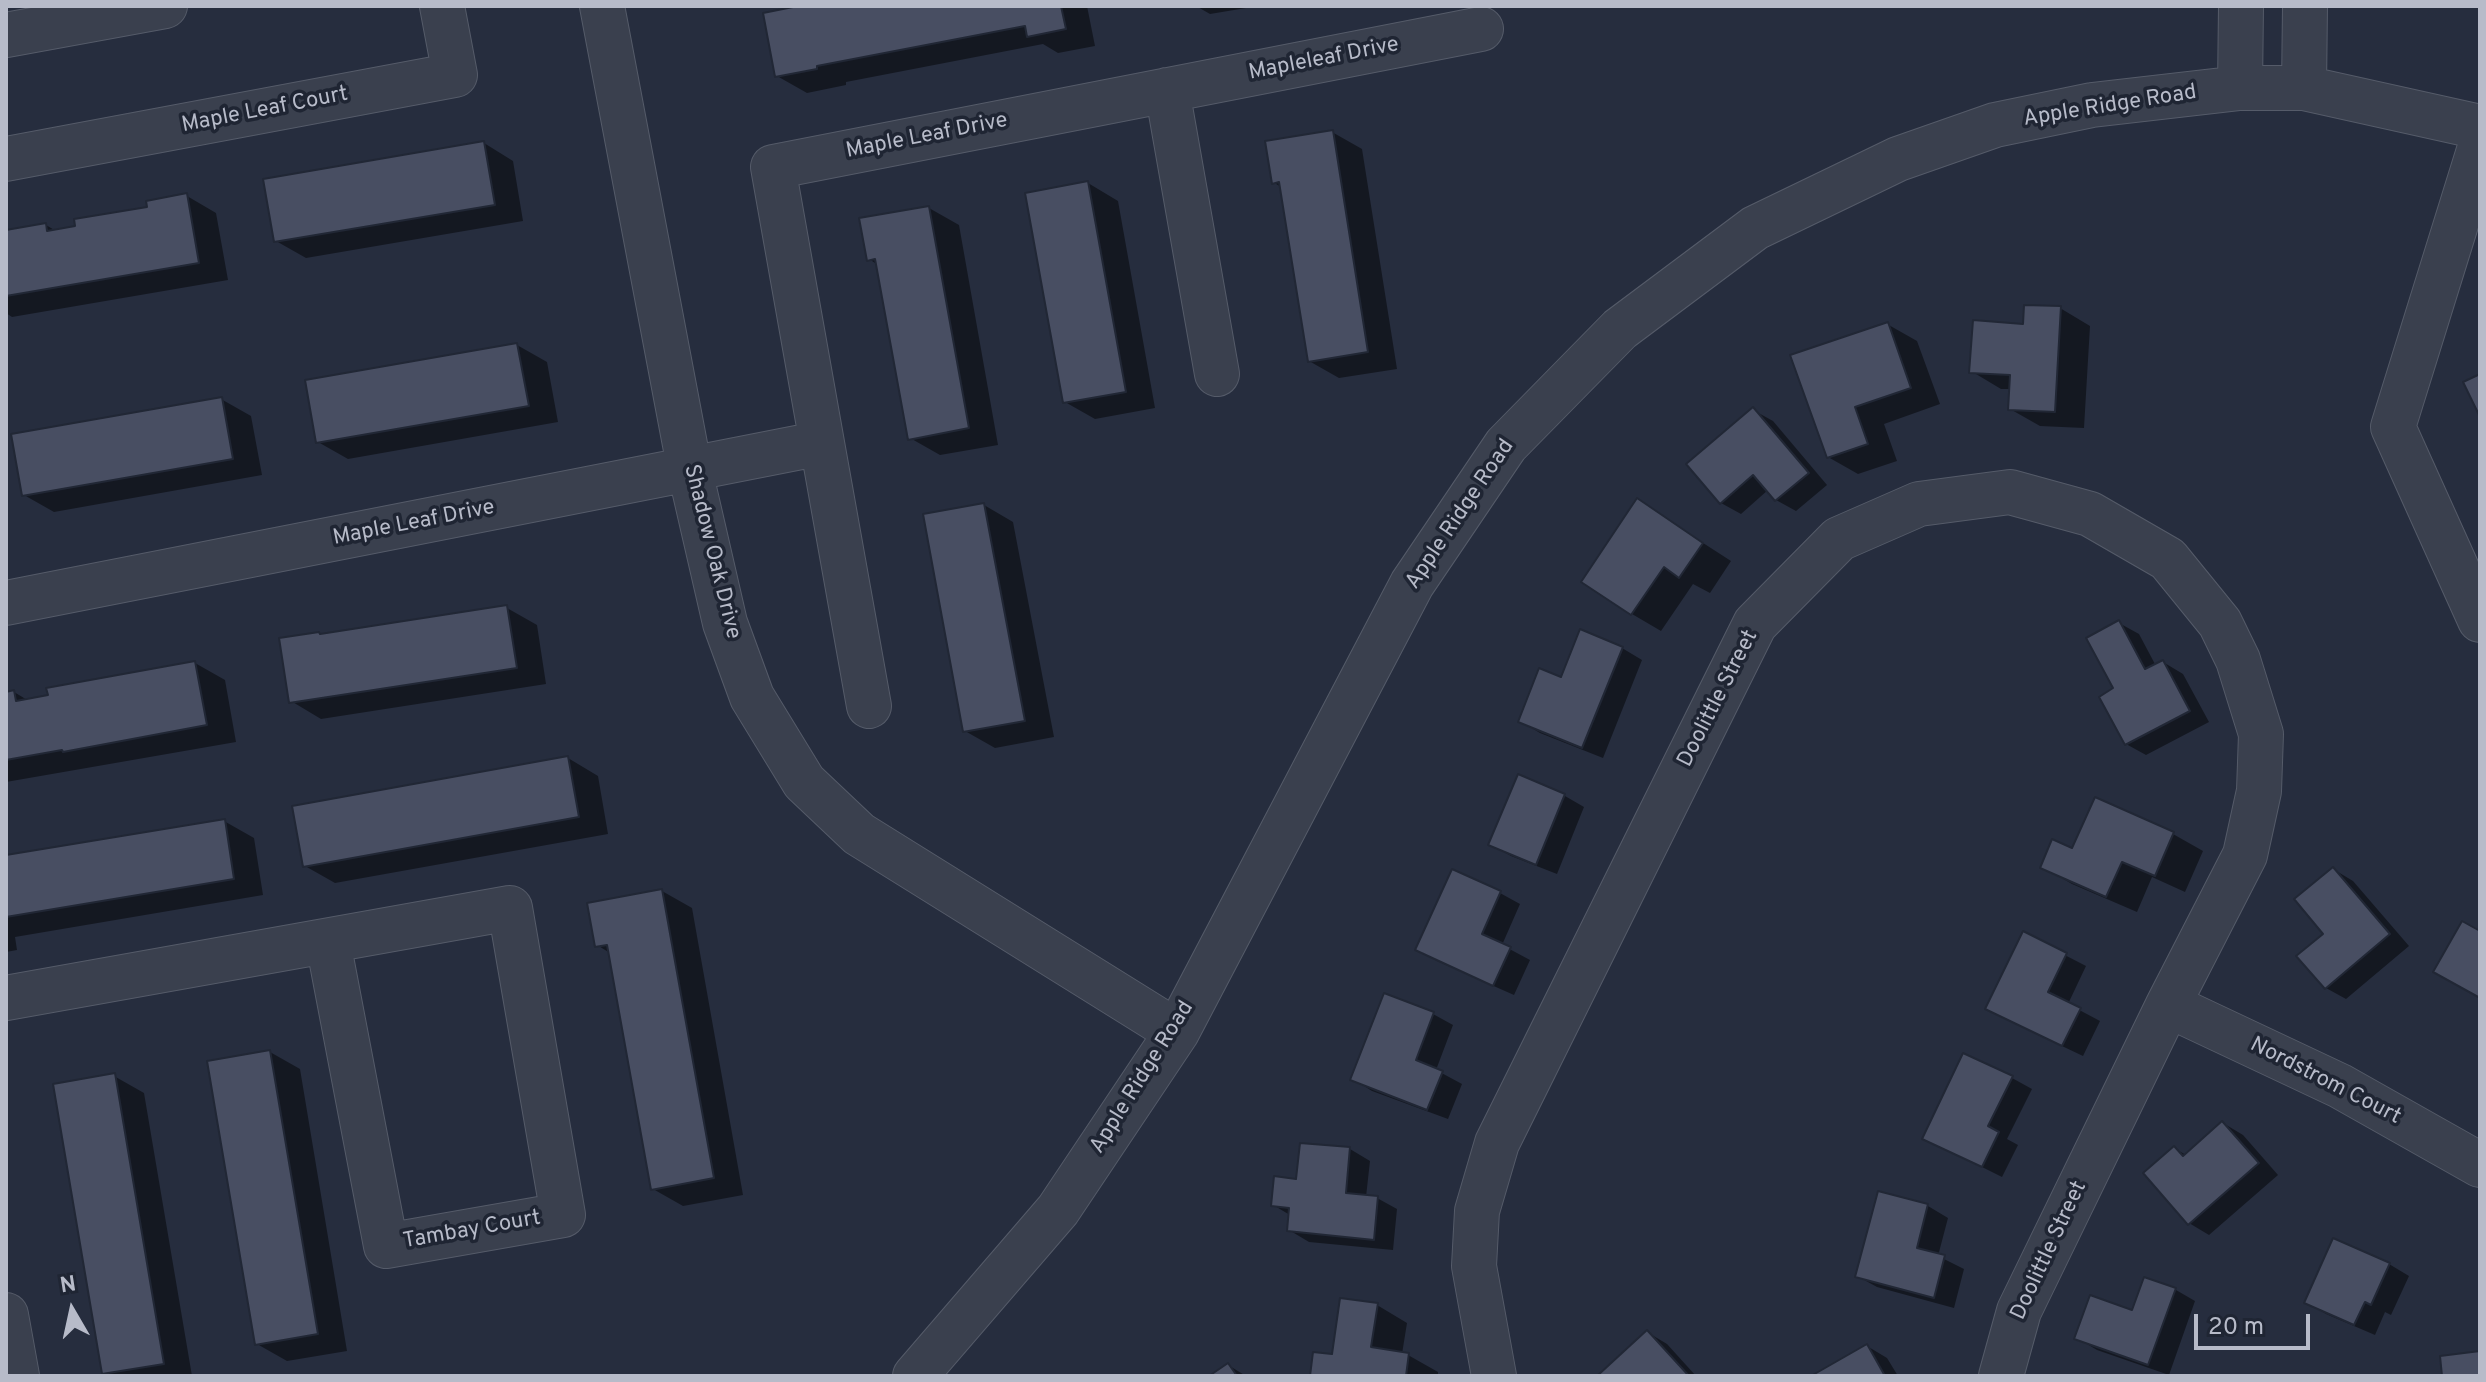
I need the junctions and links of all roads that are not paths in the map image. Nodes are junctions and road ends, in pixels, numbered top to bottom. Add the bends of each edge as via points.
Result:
1 (165, 6) edge
2 (442, 6) edge
3 (602, 6) edge
4 (2241, 6) edge
5 (2305, 6) edge
6 (1481, 29) dead end
7 (6, 35) edge
8 (2240, 88) junction
9 (2304, 88) junction
10 (1167, 90) junction
11 (2480, 127) edge
12 (2480, 147) edge
13 (6, 159) edge
14 (1217, 374) dead end
15 (822, 443) junction
16 (690, 471) junction
17 (6, 603) edge
18 (2480, 620) edge
19 (869, 706) dead end
20 (328, 942) junction
21 (6, 998) edge
22 (2168, 1005) junction
23 (1177, 1032) junction
24 (2480, 1165) edge
25 (6, 1315) edge
26 (17, 1376) edge
27 (915, 1376) edge
28 (1494, 1376) edge
29 (2001, 1376) edge

1 - 7 street
2 - 13 street, Maple Leaf Court via 455,75
3 - 16 street, Shadow Oak Drive
4 - 8 street
5 - 9 street
6 - 10 street, Mapleleaf Drive
8 - 9 street, Apple Ridge Road
8 - 23 street, Apple Ridge Road via 2092,105 2009,122 1898,159 1755,228 1620,329 1506,445 1412,584
9 - 11 street, Apple Ridge Road
10 - 14 street
10 - 15 street, Maple Leaf Drive via 773,167
12 - 18 street via 2393,427
15 - 16 street, Maple Leaf Drive
15 - 19 street, Maple Leaf Drive
16 - 17 street, Maple Leaf Drive
16 - 23 street, Shadow Oak Drive via 725,623 752,697 804,782 859,834
20 - 20 street, Tambay Court via 510,908 563,1215 386,1246
20 - 21 street, Tambay Court
22 - 24 street, Nordstrom Court via 2340,1086
22 - 28 street, Doolittle Street via 2245,855 2259,791 2261,734 2238,660 2220,623 2168,559 2090,514 2010,492 1919,504 1839,539 1755,624 1497,1143 1477,1211 1474,1266
22 - 29 street, Doolittle Street via 2019,1311
23 - 27 street, Apple Ridge Road via 1058,1210
25 - 26 street

